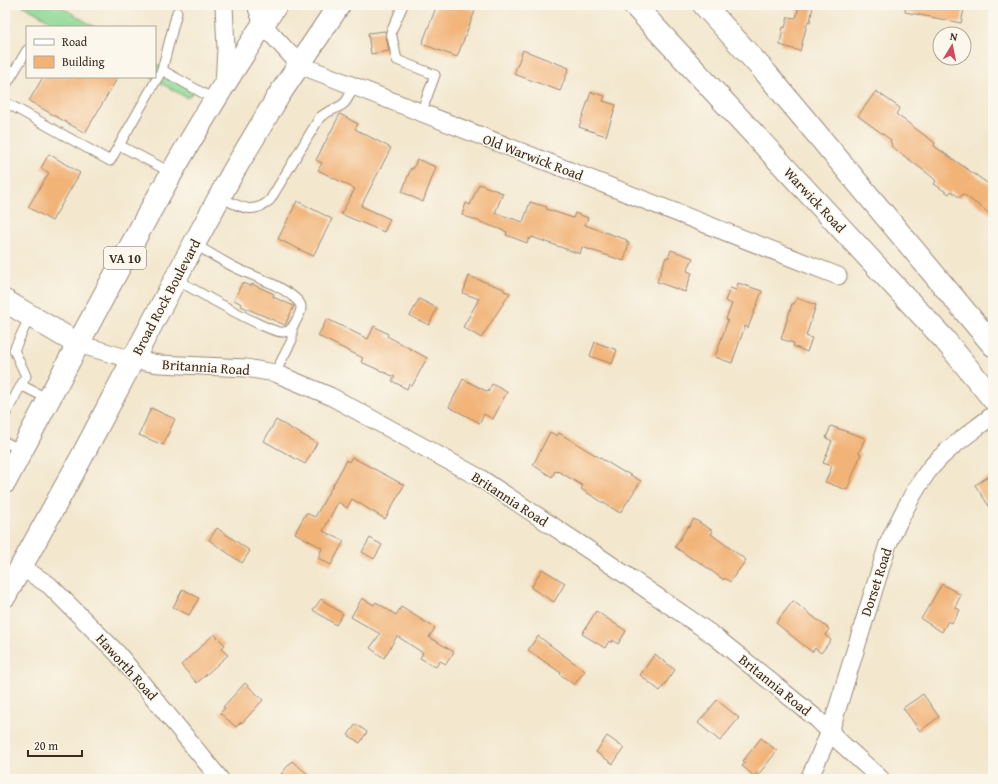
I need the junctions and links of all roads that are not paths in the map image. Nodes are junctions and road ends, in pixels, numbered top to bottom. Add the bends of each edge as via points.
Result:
1 (224, 5) edge
2 (276, 5) edge
3 (339, 5) edge
4 (403, 5) edge
5 (634, 5) edge
6 (704, 5) edge
7 (177, 12) dead end
8 (259, 15) edge
9 (26, 52) edge
10 (300, 65) junction
11 (162, 70) junction
12 (5, 87) edge
13 (353, 87) junction
14 (220, 93) junction
15 (5, 102) edge
16 (421, 114) junction
17 (119, 145) junction
18 (172, 173) junction
19 (220, 197) junction
20 (194, 244) junction
21 (838, 276) dead end
22 (175, 279) junction
23 (5, 301) edge
24 (30, 316) junction
25 (292, 328) junction
26 (78, 344) junction
27 (993, 345) edge
28 (9, 349) edge
29 (133, 360) junction
30 (275, 373) junction
31 (22, 385) junction
32 (993, 398) edge
33 (49, 399) junction
34 (5, 414) edge
35 (993, 415) edge
36 (13, 446) edge
37 (5, 482) edge
38 (21, 567) junction
39 (5, 596) edge
40 (830, 732) junction
41 (220, 779) edge
42 (809, 779) edge
43 (881, 779) edge

1 - 14 street via 226,49
2 - 8 main road, VA 10
3 - 10 main road, Broad Rock Boulevard
4 - 16 lane via 391,32 397,60 435,75
5 - 32 main road, Warwick Road via 944,339
6 - 27 main road via 766,73
7 - 11 lane
8 - 10 street, Old Warwick Road
8 - 14 main road, VA 10
9 - 12 lane
10 - 13 street, Old Warwick Road
10 - 19 main road, Broad Rock Boulevard via 279,95
11 - 14 lane
11 - 17 lane
13 - 16 street, Old Warwick Road
13 - 19 lane via 343,106 320,116 270,200 264,205 248,208
14 - 18 main road, VA 10
15 - 17 lane via 110,161
16 - 21 street, Old Warwick Road
17 - 18 lane
18 - 26 main road, VA 10
19 - 20 main road, Broad Rock Boulevard
20 - 22 main road, Broad Rock Boulevard
20 - 25 lane via 292,295 302,307
22 - 25 lane via 268,329 284,332
22 - 29 main road, Broad Rock Boulevard
23 - 24 main road
24 - 26 main road
24 - 28 lane
25 - 30 lane via 292,340
26 - 29 street, Britannia Road
26 - 33 main road, VA 10
28 - 31 lane via 26,376
29 - 30 street, Britannia Road via 160,364 246,368
29 - 38 main road, Broad Rock Boulevard
30 - 40 street, Britannia Road via 330,396 480,478 713,635
31 - 33 lane
31 - 34 lane via 12,392
33 - 36 main road, VA 10
35 - 40 street, Dorset Road via 947,452 926,473 901,516 888,544
36 - 37 main road, VA 10
38 - 39 main road, Broad Rock Boulevard
38 - 41 street, Haworth Road via 49,585 118,654
40 - 42 street, Dorset Road
40 - 43 street, Britannia Road

